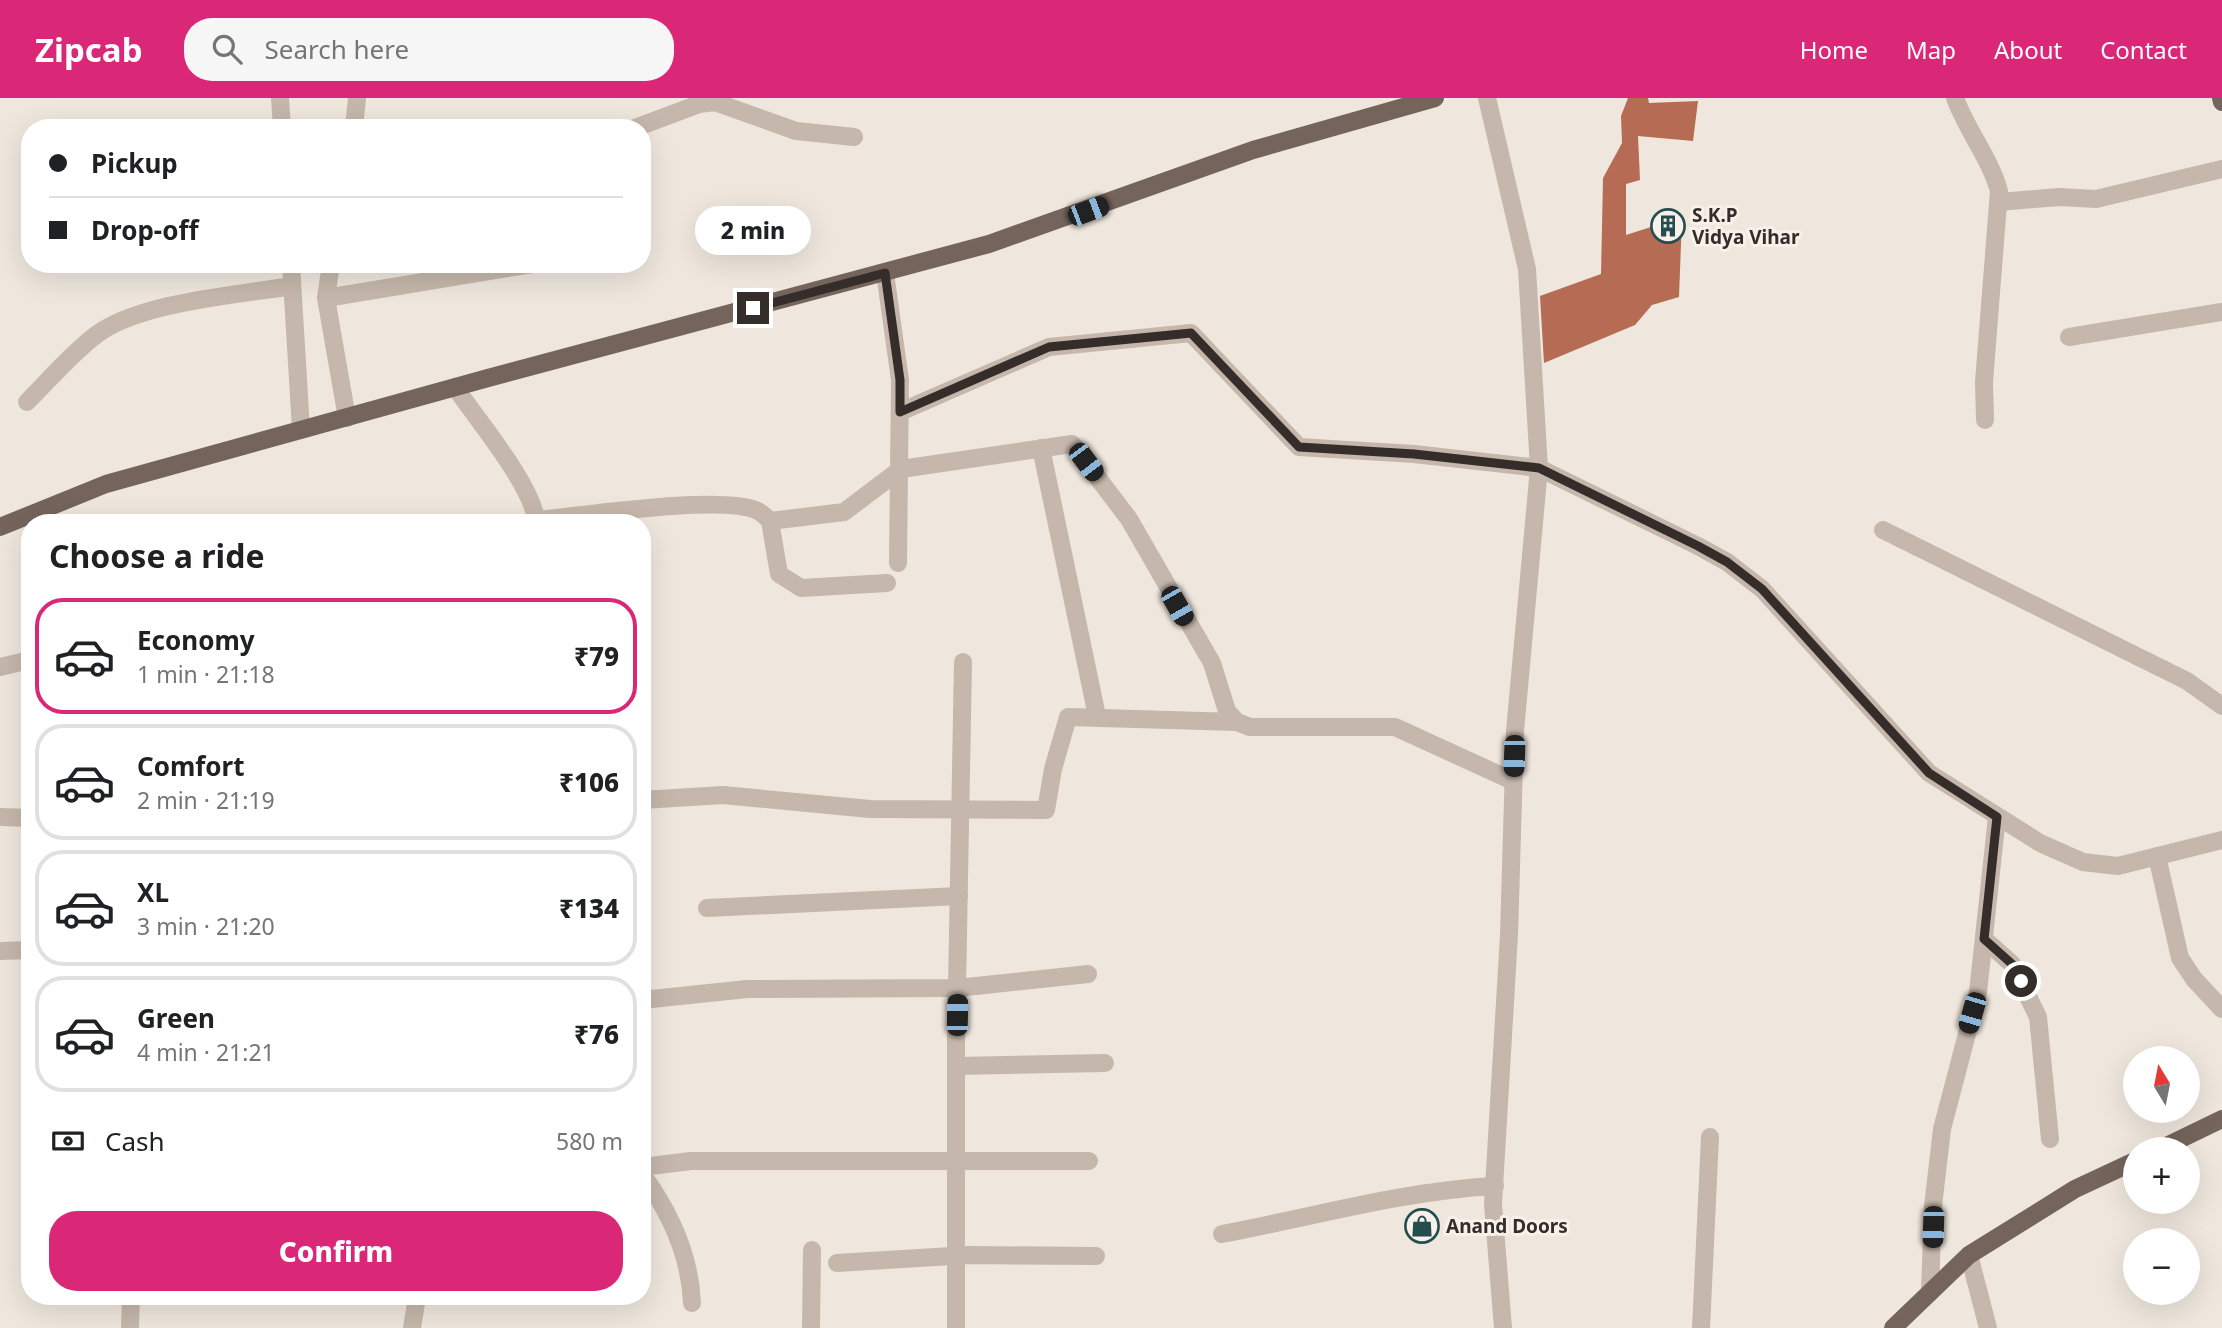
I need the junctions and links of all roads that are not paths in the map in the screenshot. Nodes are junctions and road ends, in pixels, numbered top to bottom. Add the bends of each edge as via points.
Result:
1 (280, 98) edge
2 (357, 98) edge
3 (1435, 98) edge
4 (1487, 98) edge
5 (1955, 98) edge
6 (281, 119) edge
7 (355, 119) edge
8 (651, 122) edge
9 (854, 137) dead end
10 (2222, 169) edge
11 (1999, 202) junction
12 (291, 273) edge
13 (330, 273) edge
14 (477, 273) edge
15 (885, 273) junction
16 (292, 286) junction
17 (326, 298) junction
18 (2222, 312) edge
19 (2069, 337) dead end
20 (455, 387) junction
21 (27, 402) dead end
22 (900, 412) junction
23 (347, 418) junction
24 (1985, 421) dead end
25 (301, 429) junction
26 (1041, 448) junction
27 (1539, 468) junction
28 (901, 469) junction
29 (32, 514) edge
30 (533, 514) edge
31 (611, 514) edge
32 (21, 518) edge
33 (770, 521) junction
34 (0, 527) edge
35 (1884, 530) dead end
36 (898, 563) dead end
37 (887, 583) dead end
38 (21, 662) edge
39 (963, 662) dead end
40 (0, 667) edge
41 (2222, 706) edge
42 (1097, 716) junction
43 (1237, 722) junction
44 (1513, 781) junction
45 (651, 799) edge
46 (960, 808) junction
47 (0, 817) edge
48 (1997, 817) junction
49 (21, 818) edge
50 (2222, 840) edge
51 (2157, 856) junction
52 (959, 897) junction
53 (707, 908) dead end
54 (1984, 939) junction
55 (21, 950) edge
56 (0, 951) edge
57 (1088, 974) dead end
58 (957, 988) junction
59 (651, 999) edge
60 (2222, 1009) edge
61 (1105, 1063) dead end
62 (956, 1066) junction
63 (2222, 1119) edge
64 (1710, 1137) dead end
65 (2185, 1137) edge
66 (2049, 1139) dead end
67 (956, 1160) junction
68 (1089, 1161) dead end
69 (651, 1166) edge
70 (2123, 1167) edge
71 (1495, 1186) junction
72 (651, 1188) edge
73 (1222, 1234) dead end
74 (812, 1250) dead end
75 (1969, 1255) junction
76 (955, 1256) junction
77 (1096, 1256) dead end
78 (837, 1263) dead end
79 (1930, 1292) junction
80 (692, 1303) dead end
81 (131, 1305) edge
82 (416, 1305) edge
83 (130, 1328) edge
84 (412, 1328) edge
85 (811, 1328) edge
86 (956, 1328) edge
87 (1503, 1328) edge
88 (1702, 1328) edge
89 (1892, 1328) edge
90 (1988, 1328) edge

1 - 6 street
2 - 7 street
3 - 15 main road via 1253,150 1064,220
4 - 27 street via 1528,269
5 - 11 street via 1967,129 1995,175
8 - 9 street via 715,102 796,131
10 - 11 street via 2096,199
11 - 24 street
12 - 16 street
13 - 17 street
14 - 17 street
15 - 20 main road
15 - 22 street
16 - 21 street via 163,308 112,326 96,335
16 - 25 street
17 - 23 street
18 - 19 street
20 - 23 main road
20 - 30 street via 515,474
22 - 27 street via 1049,347 1191,333 1299,447
22 - 28 street
23 - 25 main road
25 - 29 main road via 106,484
26 - 28 street
26 - 42 street
26 - 43 street via 1072,443 1122,509 1212,663 1227,711
27 - 44 street
27 - 48 street via 1727,562 1762,589 1929,773
28 - 33 street via 844,512
28 - 36 street
31 - 33 street via 704,504 758,510
32 - 34 main road
33 - 37 street via 779,574 790,583 801,588
35 - 41 street via 2187,681
38 - 40 street
39 - 46 street
42 - 43 street
42 - 46 street via 1068,717 1046,810
43 - 44 street via 1250,727 1395,727
44 - 71 street
45 - 46 street via 723,795 870,809
46 - 52 street
47 - 49 street
48 - 51 street via 2083,862 2118,866
48 - 54 street
50 - 51 street
51 - 60 street via 2180,958
52 - 53 street
52 - 58 street
54 - 66 street via 2012,964 2038,1017
54 - 79 street via 1978,992 1942,1129
55 - 56 street
57 - 58 street
58 - 59 street via 747,989
58 - 62 street
61 - 62 street
62 - 67 street
63 - 65 main road
64 - 88 street
67 - 68 street
67 - 69 street via 691,1160
67 - 76 street
70 - 75 main road via 2075,1189
71 - 73 street via 1412,1193
71 - 87 street
72 - 80 street via 685,1256
74 - 85 street
75 - 79 main road
75 - 90 street
76 - 77 street
76 - 78 street
76 - 86 street
79 - 89 main road
81 - 83 street
82 - 84 street

